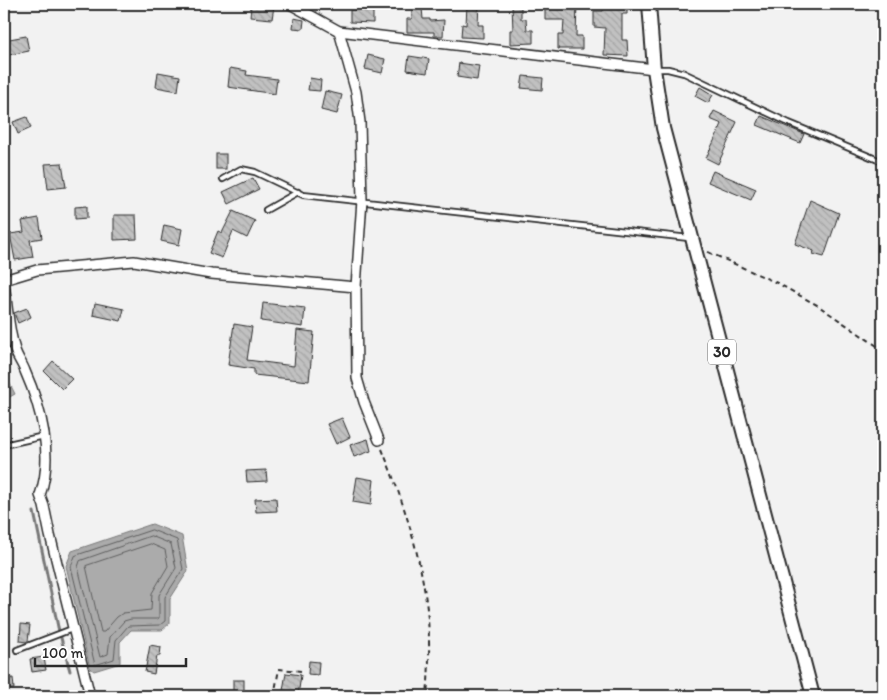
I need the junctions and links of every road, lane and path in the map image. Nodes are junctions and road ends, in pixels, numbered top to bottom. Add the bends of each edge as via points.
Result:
1 (290, 4) edge
2 (648, 4) edge
3 (339, 31) junction
4 (654, 69) junction
5 (883, 162) edge
6 (223, 179) dead end
7 (298, 192) junction
8 (362, 200) junction
9 (266, 210) dead end
10 (692, 238) junction
11 (696, 253) junction
12 (4, 280) edge
13 (4, 285) edge
14 (356, 287) junction
15 (7, 336) edge
16 (883, 350) edge
17 (44, 436) junction
18 (379, 440) joint
19 (4, 445) edge
20 (72, 629) junction
21 (17, 650) dead end
22 (301, 671) dead end
23 (90, 696) edge
24 (274, 696) edge
25 (427, 696) edge
26 (813, 696) edge

1 - 3 street
2 - 4 main road, 30
3 - 4 street
3 - 8 street via 358,106
4 - 5 lane via 684,73
4 - 10 main road, 30 via 663,128
6 - 7 lane via 241,169
7 - 8 lane
7 - 9 lane
8 - 10 lane
8 - 14 street
10 - 11 main road, 30
11 - 16 path via 710,252 777,283 817,305
11 - 26 main road, 30
12 - 14 street via 37,270 134,261 211,274
13 - 15 street
14 - 18 street via 357,378
15 - 17 street via 25,369
17 - 19 lane
17 - 20 street via 46,465 40,495
18 - 25 path via 400,492 424,586 429,643
20 - 21 lane
20 - 23 street
22 - 24 path via 279,669

